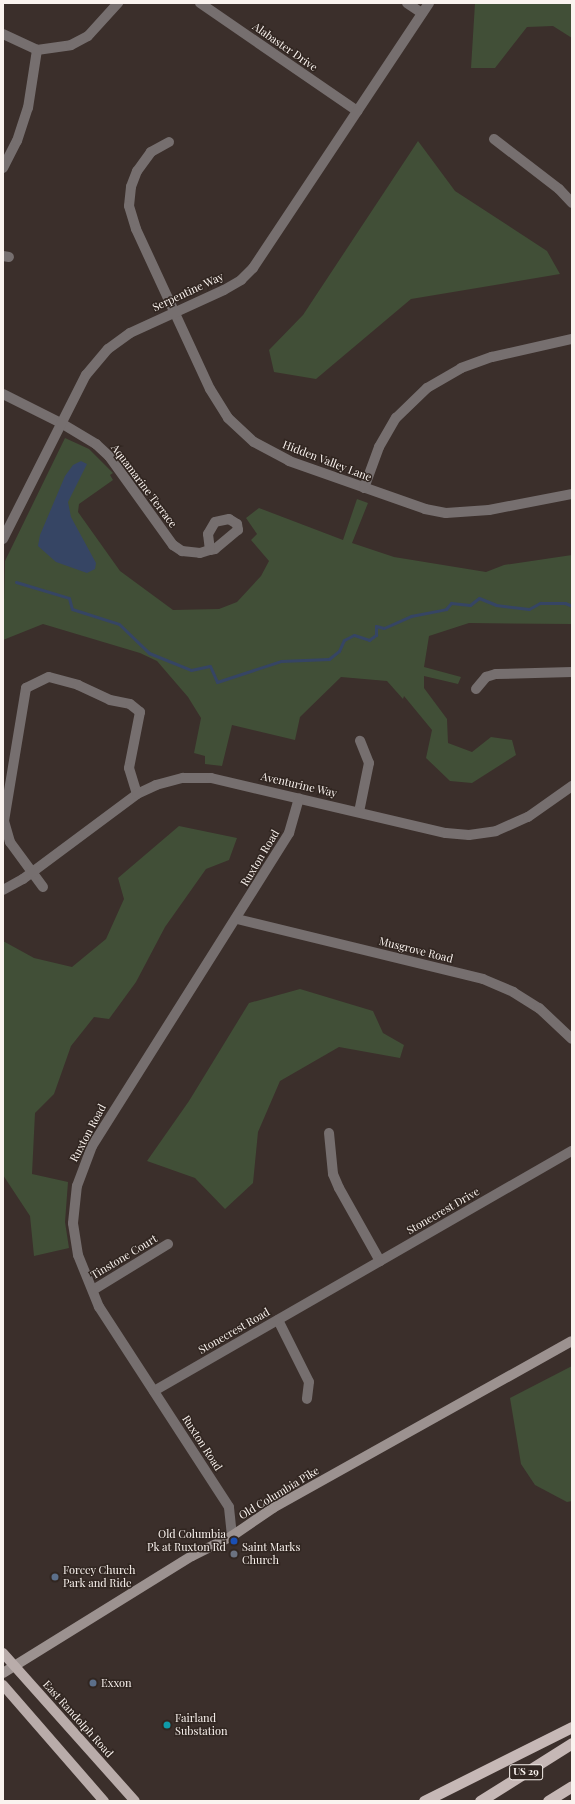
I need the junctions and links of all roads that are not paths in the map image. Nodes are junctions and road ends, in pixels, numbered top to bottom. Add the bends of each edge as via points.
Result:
1 (118, 3) edge
2 (200, 3) edge
3 (407, 3) edge
4 (429, 3) edge
5 (422, 13) junction
6 (3, 34) edge
7 (37, 50) junction
8 (357, 111) junction
9 (494, 139) dead end
10 (169, 142) dead end
11 (3, 168) edge
12 (572, 203) edge
13 (175, 312) junction
14 (572, 338) edge
15 (3, 394) edge
16 (61, 423) junction
17 (364, 488) junction
18 (572, 494) edge
19 (3, 539) edge
20 (210, 550) dead end
21 (572, 672) edge
22 (476, 689) dead end
23 (360, 741) dead end
24 (572, 786) edge
25 (137, 794) junction
26 (299, 798) junction
27 (359, 812) junction
28 (33, 871) junction
29 (43, 887) dead end
30 (3, 890) edge
31 (237, 919) junction
32 (572, 1040) edge
33 (329, 1133) dead end
34 (572, 1151) edge
35 (168, 1244) dead end
36 (380, 1261) junction
37 (93, 1290) junction
38 (327, 1293) joint
39 (278, 1320) junction
40 (572, 1341) edge
41 (154, 1391) junction
42 (307, 1399) dead end
43 (232, 1536) junction
44 (3, 1653) edge
45 (15, 1666) junction
46 (3, 1673) edge
47 (3, 1685) edge
48 (572, 1728) edge
49 (572, 1743) edge
50 (572, 1786) edge
51 (104, 1801) edge
52 (135, 1801) edge
53 (424, 1801) edge
54 (480, 1801) edge
55 (548, 1801) edge

1 - 7 street via 88,36 72,46
2 - 8 street, Alabaster Drive
3 - 5 street
4 - 5 street, Serpentine Way
5 - 8 street, Serpentine Way
6 - 7 street
7 - 11 street via 28,108 17,141
8 - 13 street, Serpentine Way via 253,268 241,280 224,290
9 - 12 street via 559,189
10 - 13 street, Hidden Valley Lane via 151,152 137,171 131,187 129,206 136,229
13 - 16 street, Serpentine Way via 130,332 108,349 86,375
13 - 17 street, Hidden Valley Lane via 210,389 228,418 241,431 254,442 289,461
14 - 17 street via 492,357 461,368 428,388 396,418 379,447
15 - 16 street, Aquamarine Terrace
16 - 19 street, Serpentine Way
16 - 20 street, Aquamarine Terrace via 96,444 109,456 173,545 182,551 200,553
17 - 18 street, Hidden Valley Lane via 446,513 489,510
21 - 22 street via 496,674 486,677
23 - 27 street via 369,763
24 - 27 street, Aventurine Way via 528,817 496,831 469,835 446,833
25 - 26 street, Aventurine Way via 156,785 183,778 211,778
25 - 28 street, Aventurine Way
25 - 28 street via 130,768 140,712 130,704 110,700 78,685 49,678 26,688 4,821 10,842
26 - 27 street, Aventurine Way
26 - 31 street, Ruxton Road via 289,833
28 - 29 street
28 - 30 street, Aventurine Way
31 - 32 street, Musgrove Road via 483,979 513,992 539,1008
31 - 37 street, Ruxton Road via 118,1103 92,1146 82,1169 77,1186 73,1224 78,1255
33 - 36 street via 333,1174 338,1188
34 - 36 street, Stonecrest Drive
35 - 37 street, Tinstone Court
36 - 38 street, Stonecrest Drive
37 - 41 street, Ruxton Road via 99,1307
38 - 39 street, Stonecrest Road
39 - 41 street, Stonecrest Road
39 - 42 street via 309,1382
40 - 43 main road, Old Columbia Pike via 274,1508
41 - 43 street, Ruxton Road via 229,1507
43 - 45 main road, Old Columbia Pike via 192,1556
44 - 45 main road, East Randolph Road
45 - 46 main road, Old Columbia Pike
45 - 52 main road, East Randolph Road
47 - 51 main road
48 - 53 highway
49 - 54 highway, US 29
50 - 55 highway

